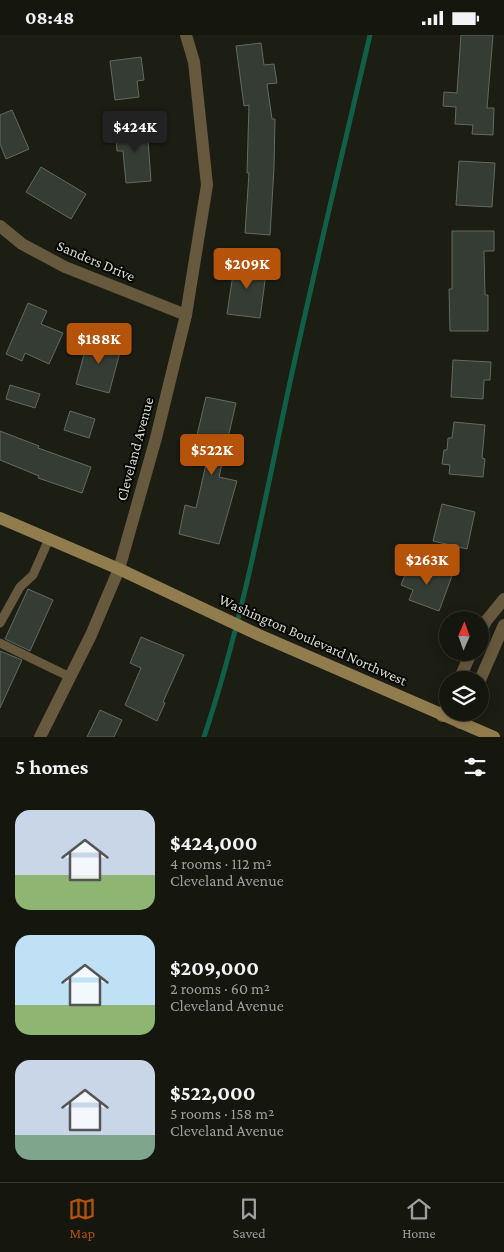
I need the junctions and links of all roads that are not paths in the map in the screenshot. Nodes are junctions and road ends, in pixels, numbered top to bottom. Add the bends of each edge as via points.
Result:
1 (186, 35) edge
2 (0, 226) edge
3 (186, 315) junction
4 (0, 518) edge
5 (49, 539) junction
6 (119, 569) junction
7 (504, 599) edge
8 (489, 617) edge
9 (0, 623) edge
10 (504, 625) edge
11 (0, 643) edge
12 (484, 671) edge
13 (70, 677) junction
14 (439, 708) edge
15 (468, 721) edge
16 (40, 737) edge
17 (494, 737) edge

1 - 3 street, Cleveland Avenue via 194,63 207,185
2 - 3 street, Sanders Drive via 22,244 65,267
3 - 6 street, Cleveland Avenue
4 - 5 main road, Washington Boulevard Northwest
5 - 6 main road, Washington Boulevard Northwest
5 - 9 lane via 33,575 20,587
6 - 13 street, Cleveland Avenue
6 - 14 main road, Washington Boulevard Northwest via 259,635
7 - 8 street
10 - 12 street
11 - 13 lane
13 - 16 street, Cleveland Avenue
15 - 17 main road, Washington Boulevard Northwest

